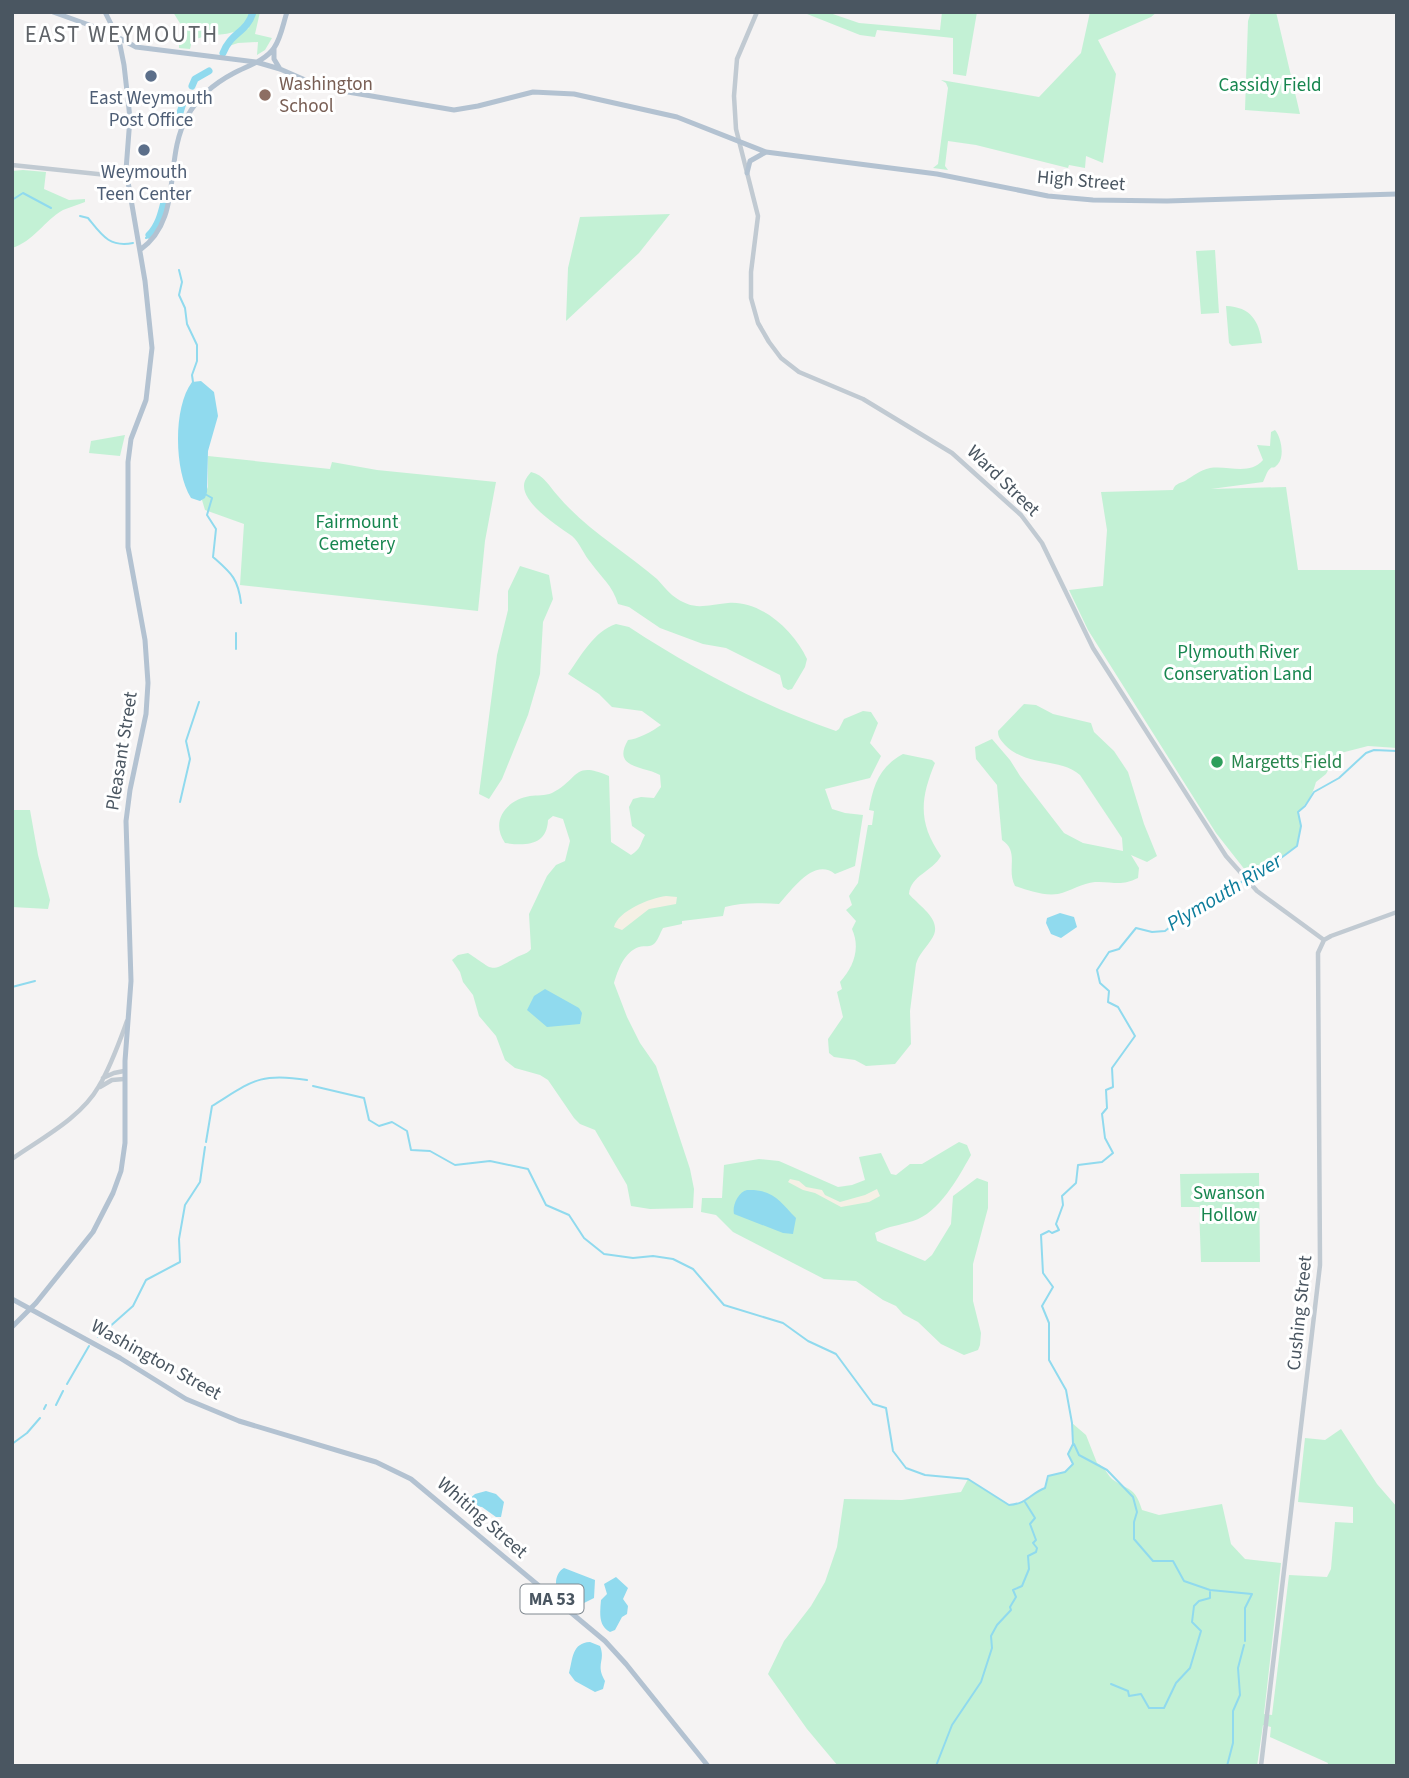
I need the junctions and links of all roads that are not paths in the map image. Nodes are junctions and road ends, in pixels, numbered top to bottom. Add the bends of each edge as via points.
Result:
1 (53, 12) edge
2 (105, 12) edge
3 (286, 12) edge
4 (757, 12) edge
5 (119, 40) junction
6 (275, 46) junction
7 (256, 62) junction
8 (280, 69) junction
9 (738, 141) junction
10 (766, 152) junction
11 (12, 167) edge
12 (747, 173) junction
13 (126, 177) junction
14 (1397, 194) edge
15 (140, 250) junction
16 (1397, 912) edge
17 (1324, 940) junction
18 (130, 1010) junction
19 (124, 1071) junction
20 (103, 1078) junction
21 (124, 1079) junction
22 (99, 1087) junction
23 (12, 1159) edge
24 (12, 1298) edge
25 (31, 1309) junction
26 (12, 1327) edge
27 (370, 1460) joint
28 (708, 1766) edge
29 (1261, 1766) edge

1 - 5 main road, High Street
2 - 5 main road, Pleasant Street
3 - 6 main road
4 - 9 street, Ward Street via 735,69
5 - 7 main road, High Street via 140,48
5 - 13 main road, Pleasant Street via 130,118
6 - 7 main road
6 - 8 main road via 274,59
7 - 8 main road, High Street
7 - 15 main road via 225,78 186,117 178,138 166,216
8 - 9 main road, High Street via 342,91 445,110 534,92 575,94 664,114
9 - 10 main road, High Street
9 - 12 street, Ward Street
10 - 12 main road via 750,160
10 - 14 main road, High Street via 936,174 1079,200
11 - 13 street
12 - 17 street, Ward Street via 758,216 751,298 758,323 781,358 799,372 863,399 943,446 1021,515 1042,543 1093,648 1213,838 1248,883
13 - 15 main road, Pleasant Street
15 - 18 main road, Pleasant Street via 152,358 146,400 129,448 127,527 148,683 126,821
16 - 17 street
17 - 29 street, Cushing Street via 1318,953 1320,1265
18 - 19 main road, Pleasant Street
18 - 20 street
19 - 20 street
19 - 21 main road, Pleasant Street
20 - 22 street
21 - 22 street via 109,1080
21 - 25 main road, Pleasant Street via 125,1147 114,1194 93,1231
22 - 23 street via 71,1117
24 - 25 main road, Washington Street / MA 53
25 - 26 main road, Pleasant Street
25 - 27 main road, Washington Street / MA 53 via 186,1399 240,1421
27 - 28 main road, Whiting Street / MA 53 via 429,1492 604,1641

